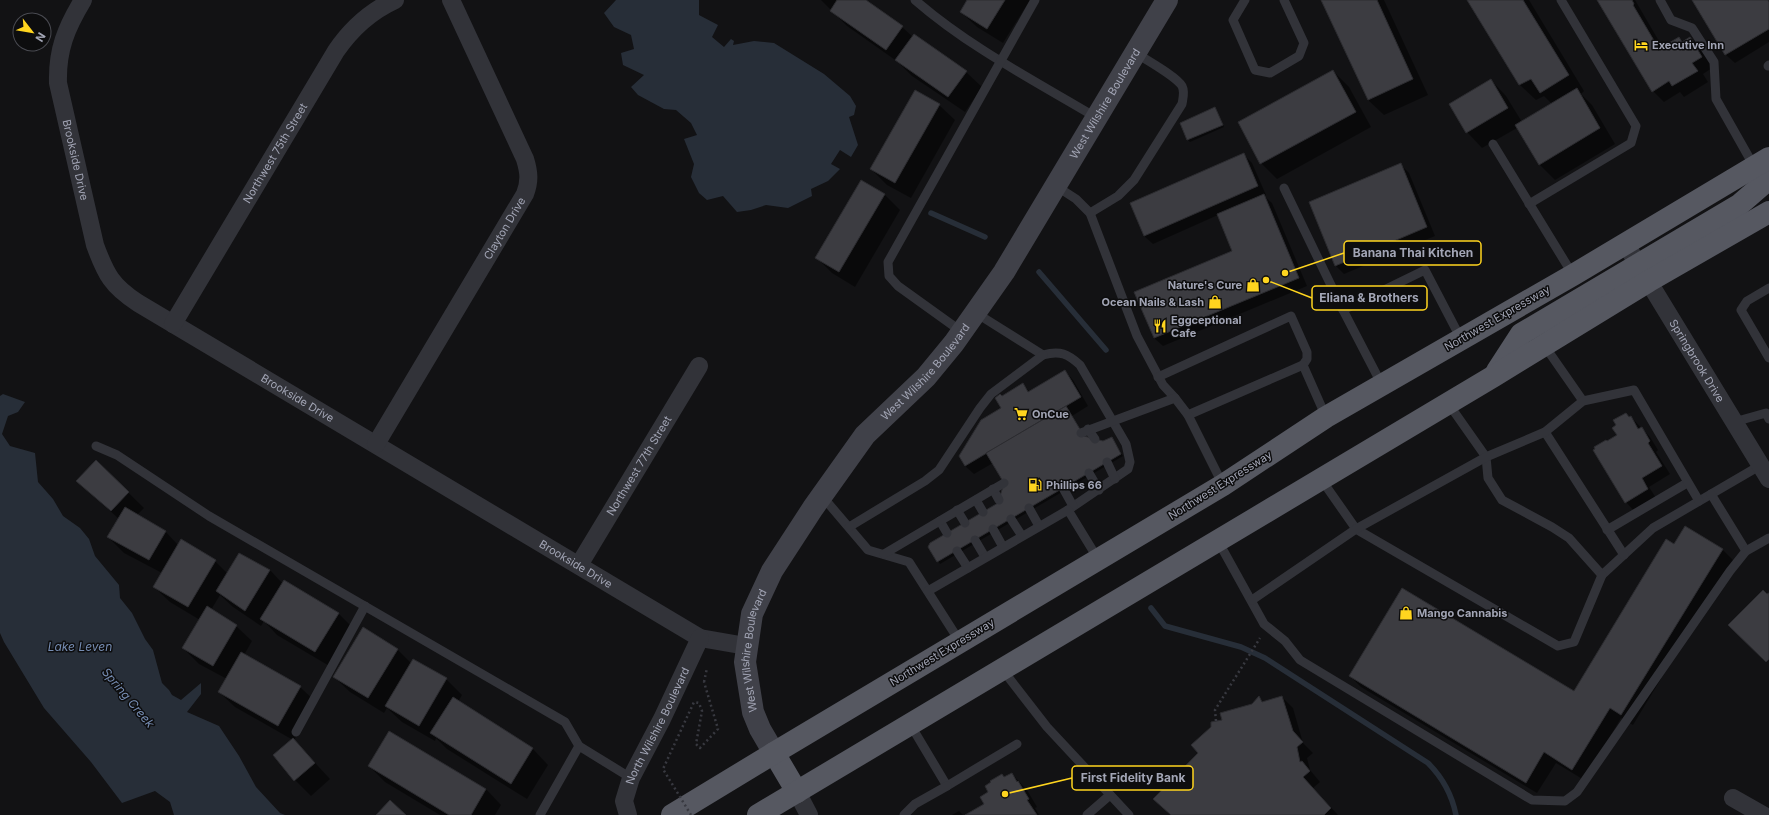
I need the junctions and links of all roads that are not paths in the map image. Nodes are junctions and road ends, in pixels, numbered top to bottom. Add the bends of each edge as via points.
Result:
1 (83, 0) edge
2 (395, 0) edge
3 (451, 0) edge
4 (915, 0) edge
5 (1035, 0) edge
6 (1167, 0) edge
7 (1244, 0) edge
8 (1284, 0) edge
9 (1561, 0) edge
10 (1660, 0) edge
11 (1136, 53) junction
12 (1000, 60) junction
13 (1096, 118) junction
14 (1493, 144) dead end
15 (1764, 171) edge
16 (1055, 186) junction
17 (1284, 188) dead end
18 (1529, 204) junction
19 (1769, 212) edge
20 (1090, 214) junction
21 (1625, 243) junction
22 (1643, 272) junction
23 (1572, 275) junction
24 (1769, 288) edge
25 (1343, 310) junction
26 (976, 313) junction
27 (173, 324) junction
28 (962, 332) junction
29 (1461, 339) junction
30 (1544, 345) junction
31 (1044, 356) junction
32 (1769, 358) edge
33 (1303, 365) junction
34 (699, 366) dead end
35 (1494, 376) junction
36 (1158, 378) junction
37 (1382, 384) junction
38 (1175, 398) junction
39 (1583, 401) junction
40 (1448, 403) junction
41 (1768, 414) edge
42 (1188, 415) junction
43 (1326, 417) junction
44 (1112, 420) junction
45 (1734, 422) junction
46 (1545, 432) junction
47 (1094, 439) dead end
48 (376, 444) junction
49 (96, 446) dead end
50 (1486, 458) junction
51 (1107, 462) dead end
52 (1765, 472) edge
53 (1089, 473) dead end
54 (1116, 479) junction
55 (1321, 479) junction
56 (1004, 483) dead end
57 (1687, 483) junction
58 (1223, 485) junction
59 (1063, 488) dead end
60 (993, 489) junction
61 (1099, 490) junction
62 (1711, 494) junction
63 (822, 496) junction
64 (976, 500) junction
65 (999, 500) dead end
66 (1699, 501) junction
67 (1029, 508) dead end
68 (1071, 508) junction
69 (957, 510) junction
70 (983, 512) dead end
71 (1011, 519) dead end
72 (940, 521) junction
73 (964, 523) dead end
74 (1039, 526) junction
75 (849, 527) junction
76 (1356, 529) junction
77 (993, 530) dead end
78 (1607, 530) junction
79 (947, 533) dead end
80 (1022, 536) junction
81 (1769, 538) edge
82 (975, 540) dead end
83 (1218, 540) junction
84 (1004, 547) junction
85 (957, 550) dead end
86 (1746, 551) junction
87 (884, 554) junction
88 (1624, 555) junction
89 (985, 557) junction
90 (1098, 559) junction
91 (579, 565) junction
92 (968, 568) junction
93 (1602, 575) junction
94 (928, 591) junction
95 (1252, 600) junction
96 (365, 606) junction
97 (700, 638) junction
98 (960, 642) junction
99 (746, 646) junction
100 (1002, 669) junction
101 (910, 724) junction
102 (296, 732) dead end
103 (1017, 744) dead end
104 (579, 746) junction
105 (774, 752) junction
106 (631, 778) junction
107 (947, 786) junction
108 (797, 792) junction
109 (1110, 796) junction
110 (1733, 798) dead end
111 (540, 815) edge
112 (628, 815) edge
113 (672, 815) edge
114 (758, 815) edge
115 (809, 815) edge
116 (904, 815) edge
117 (1087, 815) edge
118 (1129, 815) edge
119 (1763, 815) edge

1 - 27 street, Brookside Drive via 66,30 60,50 58,83 95,245 103,269 113,283 134,300
2 - 27 street, Northwest 75th Street via 358,24 336,51
3 - 48 street, Clayton Drive via 525,159 529,171 529,184
4 - 12 lane via 933,16
5 - 12 lane
6 - 11 main road, West Wilshire Boulevard
7 - 8 lane via 1233,20 1255,70 1270,73 1299,56 1304,43
9 - 18 lane via 1636,126 1631,143
10 - 15 lane via 1671,20 1692,28 1714,62 1716,99
11 - 13 main road, West Wilshire Boulevard
11 - 20 lane via 1182,85 1182,104 1134,180 1118,196
12 - 13 lane
12 - 28 lane via 888,262 889,276 898,286
13 - 16 main road, West Wilshire Boulevard
14 - 18 lane
15 - 21 highway, Northwest Expressway
15 - 22 highway via 1739,204
16 - 20 lane via 1076,199
16 - 26 main road, West Wilshire Boulevard via 1004,272
17 - 25 lane
18 - 23 lane
19 - 22 highway
20 - 36 lane via 1137,336
21 - 22 street, Springbrook Drive
21 - 23 highway, Northwest Expressway
22 - 30 highway
22 - 35 highway via 1521,334
22 - 45 street, Springbrook Drive
23 - 29 highway, Northwest Expressway
24 - 32 lane via 1747,301 1741,310
25 - 29 lane via 1425,270
25 - 37 lane
26 - 28 main road, West Wilshire Boulevard
26 - 31 lane
27 - 48 street, Brookside Drive
28 - 63 main road, West Wilshire Boulevard via 926,377 865,435
29 - 37 highway, Northwest Expressway
30 - 35 highway
30 - 39 lane
31 - 44 lane via 1053,352 1070,356 1080,366
31 - 75 lane via 991,394 939,470
33 - 36 lane via 1307,359 1307,352 1291,316
33 - 42 lane
33 - 43 lane
34 - 91 street, Northwest 77th Street
35 - 40 highway
36 - 38 lane
37 - 43 highway, Northwest Expressway
38 - 42 lane
38 - 44 lane
39 - 46 lane
39 - 57 lane via 1634,390
40 - 50 lane
40 - 55 highway
41 - 45 lane
42 - 58 lane
43 - 58 highway, Northwest Expressway
44 - 47 lane via 1085,431
44 - 54 lane via 1126,444 1130,462 1128,469
45 - 52 street, Springbrook Drive
46 - 50 lane
46 - 78 lane
48 - 91 street, Brookside Drive
49 - 96 lane via 117,455 210,516
50 - 76 lane
50 - 93 lane via 1488,478 1502,500 1569,538
51 - 54 lane
52 - 62 lane
53 - 61 lane
54 - 61 lane
55 - 76 lane
55 - 83 highway
56 - 60 lane
57 - 66 lane
57 - 78 lane
58 - 90 highway, Northwest Expressway
59 - 68 lane
60 - 64 lane
60 - 65 lane
61 - 68 lane
62 - 66 lane
62 - 86 lane
63 - 75 lane
63 - 99 main road, West Wilshire Boulevard via 772,571 752,614
64 - 69 lane
64 - 70 lane
66 - 88 lane via 1653,528
67 - 74 lane
68 - 74 lane
68 - 90 lane
69 - 72 lane
69 - 73 lane
71 - 80 lane
72 - 79 lane
72 - 87 lane
74 - 80 lane
75 - 87 lane via 868,550
76 - 93 lane via 1558,646 1574,642
76 - 95 lane
77 - 84 lane
78 - 88 lane
80 - 84 lane
81 - 86 lane
82 - 89 lane
83 - 95 lane
83 - 100 highway
84 - 89 lane
85 - 92 lane
86 - 95 lane via 1577,792 1565,801 1532,800 1300,660 1285,641 1264,624
87 - 94 lane via 909,562
88 - 93 lane
89 - 92 lane
90 - 98 highway, Northwest Expressway
91 - 97 street, Brookside Drive
92 - 94 lane
94 - 98 lane
96 - 102 lane
96 - 104 lane via 565,722
97 - 99 street, Brookside Drive
97 - 106 street, North Wilshire Boulevard
98 - 105 highway, Northwest Expressway
99 - 105 main road, West Wilshire Boulevard via 746,675 753,712
100 - 101 highway
100 - 109 lane via 1048,727
101 - 107 lane
101 - 108 highway
103 - 107 lane
104 - 106 lane
104 - 111 lane
105 - 108 highway
105 - 113 highway, Northwest Expressway
106 - 112 street, North Wilshire Boulevard via 624,802
107 - 116 lane via 915,804
108 - 114 highway
108 - 115 street
109 - 117 lane
109 - 118 lane
110 - 119 street

